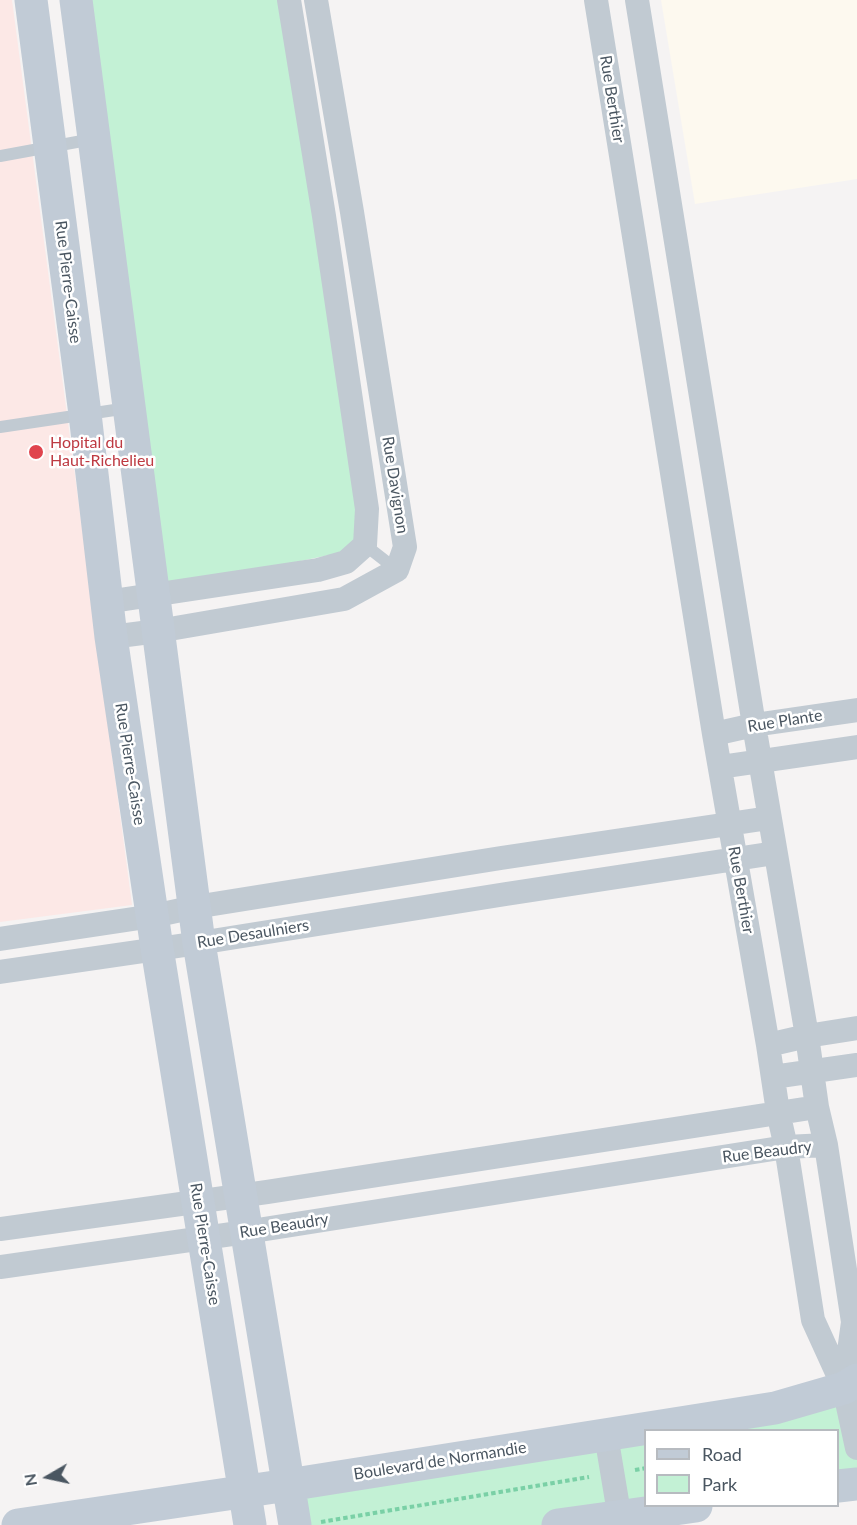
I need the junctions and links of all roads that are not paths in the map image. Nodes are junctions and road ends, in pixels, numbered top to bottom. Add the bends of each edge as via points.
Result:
1 (31, 0) edge
2 (76, 0) edge
3 (289, 0) edge
4 (316, 0) edge
5 (596, 0) edge
6 (637, 0) edge
7 (328, 71) junction
8 (301, 76) junction
9 (94, 138) junction
10 (50, 147) junction
11 (0, 156) edge
12 (668, 191) junction
13 (628, 197) junction
14 (352, 212) junction
15 (324, 216) junction
16 (698, 381) junction
17 (658, 387) junction
18 (129, 408) junction
19 (85, 414) junction
20 (0, 427) edge
21 (365, 545) junction
22 (397, 570) junction
23 (154, 596) junction
24 (106, 602) junction
25 (158, 631) junction
26 (111, 637) junction
27 (857, 710) edge
28 (753, 725) junction
29 (714, 734) junction
30 (857, 747) edge
31 (760, 762) junction
32 (720, 767) junction
33 (769, 818) junction
34 (729, 824) junction
35 (775, 853) junction
36 (501, 858) junction
37 (736, 859) junction
38 (506, 894) junction
39 (195, 907) junction
40 (153, 916) junction
41 (0, 939) edge
42 (199, 943) junction
43 (157, 948) junction
44 (0, 972) edge
45 (857, 1028) edge
46 (807, 1036) junction
47 (768, 1045) junction
48 (857, 1065) edge
49 (812, 1072) junction
50 (773, 1077) junction
51 (817, 1107) junction
52 (778, 1112) junction
53 (597, 1140) junction
54 (826, 1145) junction
55 (786, 1147) junction
56 (456, 1163) junction
57 (603, 1176) junction
58 (241, 1196) junction
59 (461, 1199) junction
60 (199, 1202) junction
61 (0, 1229) edge
62 (246, 1232) junction
63 (204, 1238) junction
64 (0, 1268) edge
65 (850, 1384) edge
66 (606, 1435) junction
67 (857, 1448) edge
68 (857, 1484) edge
69 (288, 1485) junction
70 (839, 1486) edge
71 (246, 1491) junction
72 (691, 1507) edge
73 (621, 1520) edge
74 (303, 1524) edge
75 (18, 1525) edge
76 (250, 1525) edge
77 (558, 1525) edge

1 - 10 street, Rue Pierre-Caisse
2 - 9 street
3 - 8 street, Rue Davignon
4 - 7 street, Rue Davignon
5 - 13 street, Rue Berthier
6 - 12 street, Rue Berthier
7 - 8 street
7 - 14 street, Rue Davignon
8 - 15 street, Rue Davignon
9 - 10 lane
9 - 18 street
10 - 11 lane
10 - 19 street, Rue Pierre-Caisse
12 - 13 street
12 - 16 street, Rue Berthier
13 - 17 street, Rue Berthier
14 - 15 street
14 - 22 street, Rue Davignon via 405,547
15 - 21 street, Rue Davignon via 367,509
16 - 17 street
16 - 28 street, Rue Berthier
17 - 29 street, Rue Berthier
18 - 19 lane
18 - 23 street
19 - 20 lane
19 - 24 street, Rue Pierre-Caisse
21 - 22 lane
21 - 23 street via 346,562 318,570
22 - 25 street via 344,598
23 - 24 street
23 - 25 street
24 - 26 street, Rue Pierre-Caisse
25 - 26 street
25 - 39 street
26 - 40 street, Rue Pierre-Caisse
27 - 28 street, Rue Plante
28 - 29 street, Rue Plante
28 - 31 street, Rue Berthier
29 - 32 street, Rue Berthier
30 - 31 street
31 - 32 street
31 - 33 street, Rue Berthier
32 - 34 street, Rue Berthier
33 - 34 street
33 - 35 street, Rue Berthier
34 - 36 street
34 - 37 street, Rue Berthier
35 - 37 street, Rue Desaulniers
35 - 46 street, Rue Berthier
36 - 38 street
36 - 39 street
37 - 38 street, Rue Desaulniers
37 - 47 street, Rue Berthier
38 - 42 street, Rue Desaulniers
39 - 40 street
39 - 42 street
40 - 41 street
40 - 43 street, Rue Pierre-Caisse
42 - 43 street, Rue Desaulniers
42 - 58 street
43 - 44 street, Rue Desaulniers
43 - 60 street, Rue Pierre-Caisse
45 - 46 street
46 - 47 street
46 - 49 street, Rue Berthier
47 - 50 street, Rue Berthier
48 - 49 street
49 - 50 street
49 - 51 street, Rue Berthier
50 - 52 street, Rue Berthier
51 - 52 street
51 - 54 street, Rue Berthier
52 - 53 street
52 - 55 street, Rue Berthier
53 - 56 street
53 - 57 street
54 - 55 street, Rue Beaudry
54 - 65 street, Rue Berthier via 853,1322
55 - 57 street, Rue Beaudry
55 - 65 street, Rue Berthier via 813,1320
56 - 58 street
56 - 59 street
57 - 59 street, Rue Beaudry
58 - 60 street
58 - 62 street
59 - 62 street, Rue Beaudry
60 - 61 street
60 - 63 street, Rue Pierre-Caisse
62 - 63 street, Rue Beaudry
62 - 69 street
63 - 64 street, Rue Beaudry
63 - 71 street, Rue Pierre-Caisse
65 - 66 street, Boulevard de Normandie via 775,1408
65 - 67 street, Rue Berthier
66 - 69 street, Boulevard de Normandie
66 - 73 street
68 - 70 street
69 - 71 street, Boulevard de Normandie
69 - 74 street
71 - 75 street, Boulevard de Normandie
71 - 76 street, Rue Pierre-Caisse
72 - 73 street
73 - 77 street

